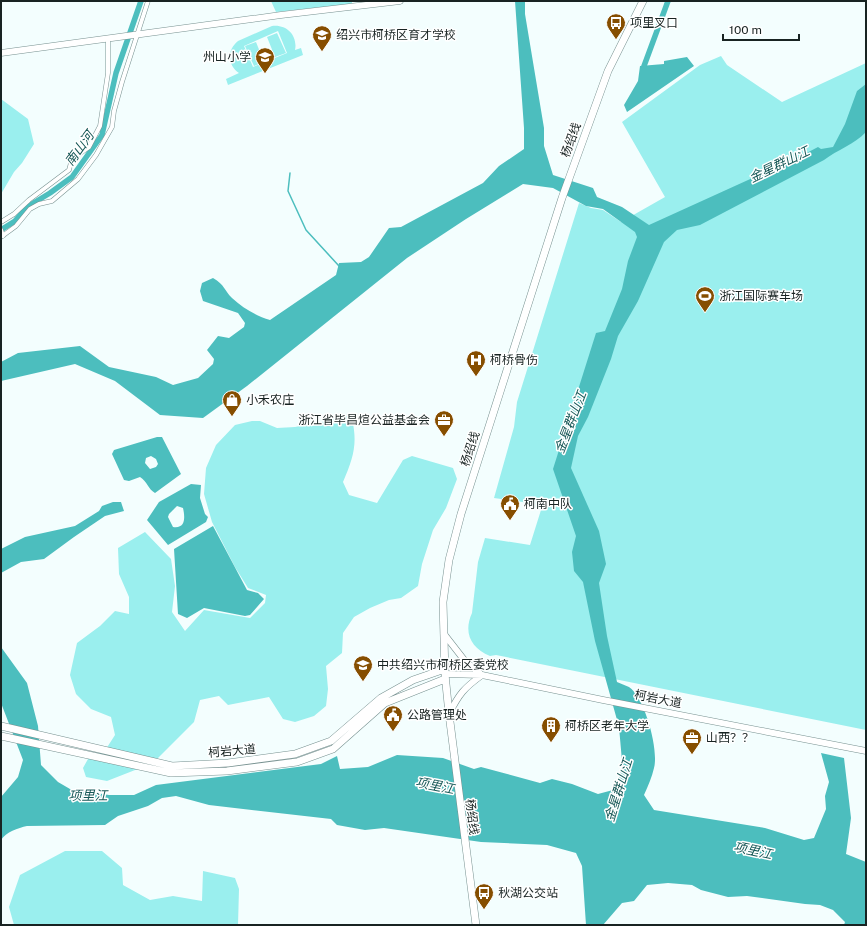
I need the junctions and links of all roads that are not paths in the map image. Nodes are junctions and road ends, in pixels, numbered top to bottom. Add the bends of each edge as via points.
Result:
1 (148, 1) edge
2 (400, 1) edge
3 (643, 1) edge
4 (138, 34) junction
5 (108, 38) junction
6 (1, 53) edge
7 (89, 147) junction
8 (96, 155) junction
9 (1, 222) edge
10 (1, 230) edge
11 (2, 236) edge
12 (443, 633) junction
13 (445, 674) junction
14 (482, 675) junction
15 (449, 714) junction
16 (1, 726) edge
17 (1, 736) edge
18 (866, 751) edge
19 (476, 925) edge

1 - 4 street
2 - 4 street
3 - 12 main road, 杨绍线 via 608,71 569,178 461,514 449,560 443,602
4 - 5 street
4 - 8 street via 122,82 112,127
5 - 6 street
5 - 7 street via 108,73 100,126
7 - 8 street
7 - 9 street via 72,159 69,170
8 - 11 street via 78,179 52,200 30,209 16,226
10 - 11 street
12 - 13 main road, 杨绍线
12 - 14 street via 465,661
13 - 14 street, 柯岩大道
13 - 15 main road, 杨绍线
13 - 16 main road, 柯岩大道 via 413,680 381,698 331,741 295,754 228,763 172,766
13 - 17 main road, 柯岩大道 via 384,702 333,749 297,762 227,771 171,773
14 - 15 street via 467,686
14 - 18 street, 柯岩大道
15 - 19 main road, 杨绍线

